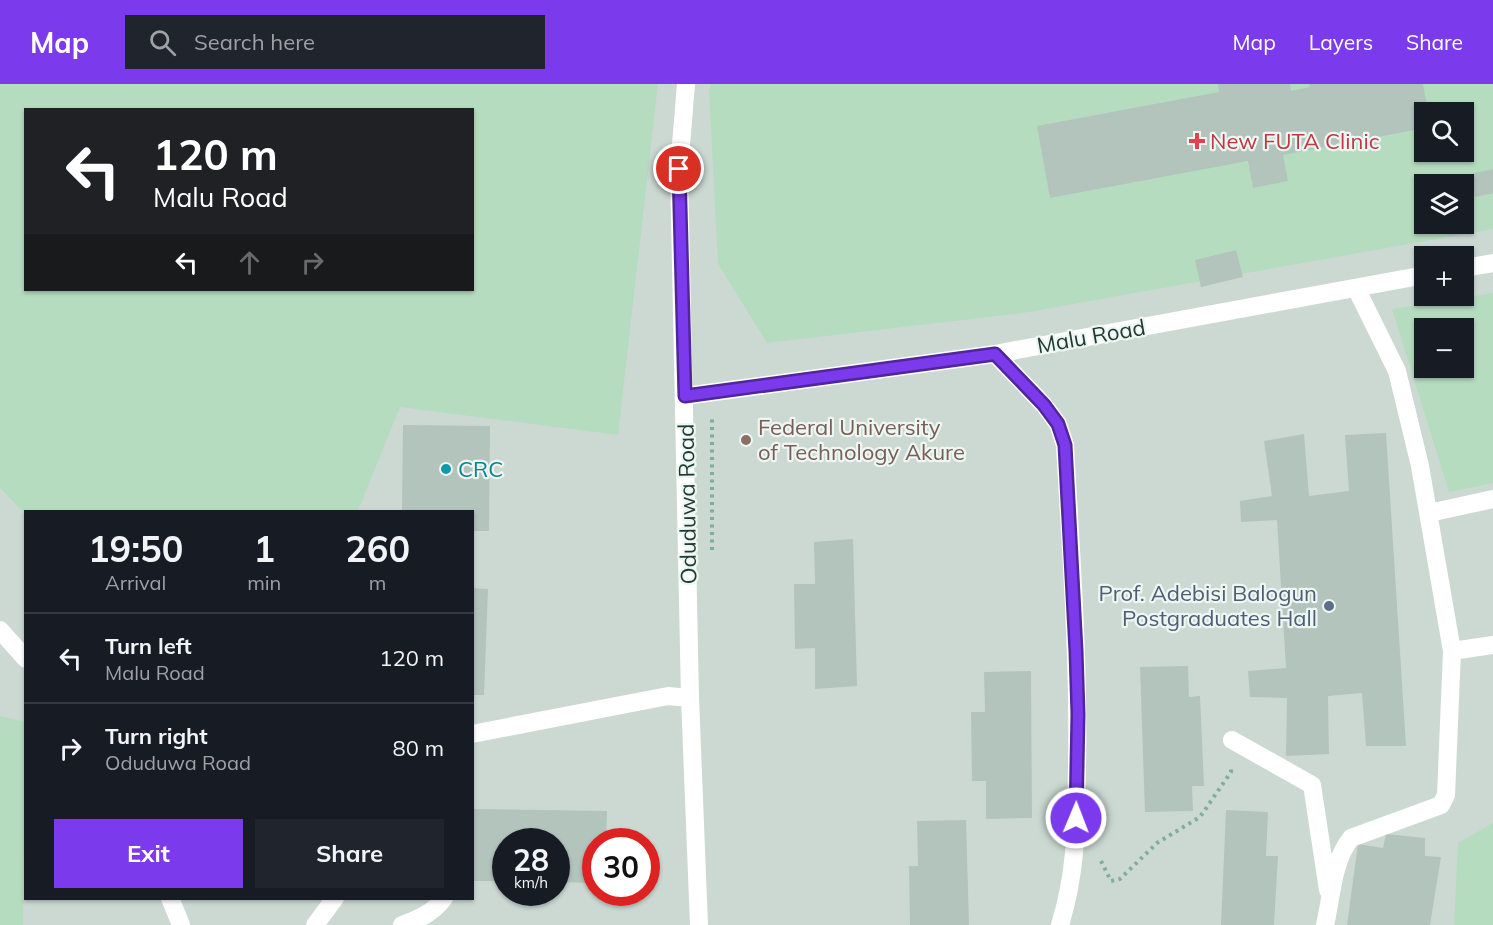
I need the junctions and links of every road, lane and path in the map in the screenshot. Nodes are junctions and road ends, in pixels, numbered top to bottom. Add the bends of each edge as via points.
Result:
1 (686, 84) edge
2 (1493, 263) edge
3 (1474, 266) edge
4 (1414, 277) edge
5 (1356, 288) junction
6 (995, 354) junction
7 (685, 396) junction
8 (1493, 499) edge
9 (1429, 513) junction
10 (0, 630) edge
11 (1493, 645) edge
12 (1452, 651) junction
13 (24, 658) edge
14 (690, 698) junction
15 (474, 734) edge
16 (1232, 740) joint
17 (1101, 861) dead end
18 (171, 900) edge
19 (334, 900) edge
20 (442, 900) edge
21 (1330, 904) junction
22 (181, 925) edge
23 (315, 925) edge
24 (402, 925) edge
25 (699, 925) edge
26 (1060, 925) edge
27 (1325, 925) edge

1 - 7 street, Oduduwa Road via 679,169
2 - 3 street
4 - 5 street, Malu Road
5 - 6 street, Malu Road
5 - 9 street via 1397,371
6 - 7 street, Malu Road
6 - 26 street via 1044,405 1058,424 1065,445 1078,714 1075,860
7 - 14 street, Oduduwa Road
8 - 9 street
9 - 12 street
10 - 13 street
11 - 12 street
12 - 21 street via 1446,795 1441,805 1351,838 1338,861
14 - 15 street via 668,696
14 - 25 street, Oduduwa Road
16 - 17 path via 1231,772 1200,817 1157,843 1120,879 1111,881
16 - 21 street via 1312,784
18 - 22 street
19 - 23 street
20 - 24 street via 435,910
21 - 27 street

